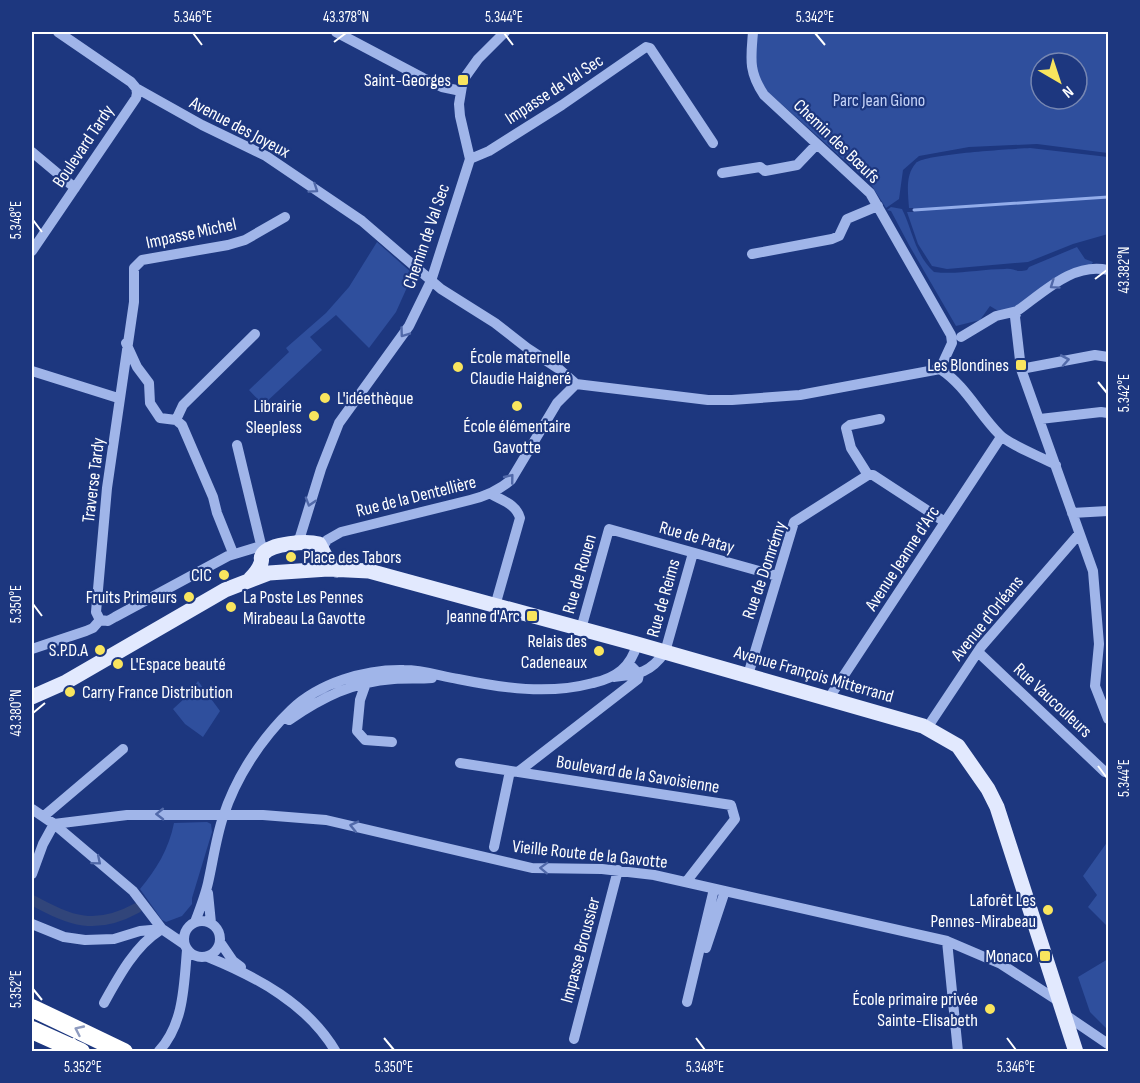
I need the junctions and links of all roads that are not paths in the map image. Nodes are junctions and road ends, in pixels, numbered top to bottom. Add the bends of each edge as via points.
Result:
1 (58, 32) edge
2 (336, 32) edge
3 (505, 32) edge
4 (753, 32) edge
5 (136, 88) junction
6 (460, 91) junction
7 (712, 143) dead end
8 (817, 144) junction
9 (32, 152) edge
10 (470, 159) junction
11 (722, 173) dead end
12 (75, 188) junction
13 (878, 206) junction
14 (285, 217) dead end
15 (32, 251) edge
16 (752, 254) dead end
17 (1108, 270) edge
18 (431, 281) junction
19 (1017, 311) junction
20 (255, 334) dead end
21 (962, 337) dead end
22 (126, 342) junction
23 (1108, 357) edge
24 (940, 369) junction
25 (1021, 369) junction
26 (32, 371) edge
27 (576, 384) junction
28 (118, 398) junction
29 (1108, 413) edge
30 (880, 418) dead end
31 (1040, 419) junction
32 (176, 420) junction
33 (1001, 437) junction
34 (237, 445) dead end
35 (1056, 465) junction
36 (867, 475) junction
37 (491, 494) junction
38 (1108, 511) edge
39 (1072, 513) junction
40 (945, 522) junction
41 (609, 529) joint
42 (1079, 534) junction
43 (294, 544) junction
44 (248, 549) junction
45 (324, 551) junction
46 (233, 553) junction
47 (693, 553) junction
48 (264, 557) junction
49 (318, 569) junction
50 (337, 570) junction
51 (777, 576) junction
52 (495, 606) junction
53 (100, 620) junction
54 (581, 629) junction
55 (637, 644) junction
56 (1104, 645) edge
57 (32, 649) edge
58 (665, 652) junction
59 (978, 652) junction
60 (629, 664) junction
61 (387, 671) junction
62 (639, 674) junction
63 (747, 675) junction
64 (444, 676) junction
65 (611, 677) junction
66 (366, 683) junction
67 (351, 686) junction
68 (32, 697) edge
69 (829, 698) junction
70 (360, 700) junction
71 (1108, 719) edge
72 (927, 729) junction
73 (273, 731) junction
74 (392, 742) dead end
75 (123, 749) dead end
76 (460, 763) dead end
77 (514, 771) junction
78 (1105, 772) dead end
79 (32, 809) edge
80 (223, 815) junction
81 (44, 816) junction
82 (54, 824) junction
83 (729, 837) dead end
84 (494, 847) dead end
85 (618, 870) junction
86 (32, 874) edge
87 (689, 883) junction
88 (207, 886) junction
89 (719, 890) junction
90 (211, 923) junction
91 (32, 924) edge
92 (191, 925) junction
93 (166, 932) junction
94 (946, 941) junction
95 (220, 942) junction
96 (185, 947) junction
97 (204, 957) junction
98 (249, 974) junction
99 (186, 978) junction
100 (696, 994) dead end
101 (687, 1002) dead end
102 (104, 1003) dead end
103 (32, 1008) edge
104 (1062, 1008) junction
105 (32, 1030) edge
106 (1070, 1031) junction
107 (1096, 1036) junction
108 (574, 1039) dead end
109 (1108, 1044) edge
110 (159, 1051) edge
111 (81, 1052) edge
112 (124, 1052) edge
113 (336, 1052) edge
114 (958, 1052) edge
115 (1076, 1052) edge

1 - 5 street, Avenue des Joyeux
2 - 6 street via 423,78
3 - 6 street via 469,71
4 - 8 street, Chemin des Bœufs via 754,80 764,95
5 - 12 street, Boulevard Tardy via 136,98
5 -> 18 street, Avenue des Joyeux via 266,156 362,220
6 - 10 street via 460,116
7 - 10 street, Impasse de Val Sec via 646,47 489,152
8 - 11 street via 797,165
8 - 13 street, Chemin des Bœufs via 870,193
9 - 12 street
10 - 18 street, Chemin de Val Sec
12 - 15 street, Boulevard Tardy
13 - 16 street via 847,219 839,236 832,239
13 - 24 street, Chemin des Bœufs via 951,335 952,343
14 - 22 street, Impasse Michel via 245,240 138,262 134,268 134,302
17 -> 19 street via 1081,270 1067,276
18 - 27 street, Avenue des Joyeux
18 -> 43 street, Chemin de Val Sec via 409,326 339,423 300,537
19 - 21 street via 996,316
19 - 25 street
20 - 32 street via 183,405
22 - 28 street, Traverse Tardy
22 - 32 street via 149,383 150,403 160,418
25 -> 23 street via 1095,355
24 - 27 street via 800,395 732,400
24 - 33 street via 972,400
25 - 31 street
26 - 28 street
37 -> 27 street, Rue de la Dentellière via 511,480 557,403
28 - 53 street, Traverse Tardy via 97,597 96,615
29 - 31 street
30 - 36 street via 846,428 851,448
31 - 35 street
32 - 46 street via 213,497
33 - 35 street
33 - 40 street, Avenue Jeanne d'Arc
34 - 48 street
35 - 39 street
36 - 40 street via 873,475
36 - 51 street, Rue de Domrémy via 794,522
37 - 45 street, Rue de la Dentellière via 341,532 327,540
37 - 52 street via 514,506 520,519
38 - 39 street
39 - 42 street
40 - 69 street, Avenue Jeanne d'Arc
41 - 47 street, Rue de Patay
41 - 54 street, Rue de Rouen
42 - 56 street via 1094,571
42 - 59 street, Avenue d'Orléans
43 - 45 main road via 314,543
43 - 48 main road
44 - 46 street
44 - 48 street
44 - 48 street
45 - 49 main road via 323,564
45 - 50 main road
46 - 53 street via 108,621
47 - 51 street, Rue de Patay
47 - 58 street, Rue de Reims
48 - 49 main road, Avenue François Mitterrand
48 - 68 main road via 250,579
49 - 50 main road, Avenue François Mitterrand
50 - 52 main road, Avenue François Mitterrand via 369,571
51 - 63 street, Rue de Domrémy
52 - 54 main road, Avenue François Mitterrand
53 - 57 street via 86,632
54 - 55 main road, Avenue François Mitterrand
55 - 58 main road, Avenue François Mitterrand
55 - 60 street
56 - 71 street via 1095,686
58 - 62 street, Boulevard de la Savoisienne
58 - 63 main road, Avenue François Mitterrand
59 - 72 street, Avenue d'Orléans
59 - 78 street, Rue Vaucouleurs
60 - 62 street
60 - 65 street
61 - 64 street via 413,670
61 - 67 street via 356,680
61 - 73 street via 358,675 321,689 292,709
62 - 65 street
62 - 77 street, Boulevard de la Savoisienne via 638,679
63 - 69 main road, Avenue François Mitterrand
64 - 65 street via 494,686 555,690
64 - 66 street
66 - 67 street
66 - 70 street
67 - 70 street
67 - 73 street
69 - 72 main road, Avenue François Mitterrand
70 - 74 street via 360,737
72 - 104 main road, Avenue François Mitterrand via 958,746 997,807
73 - 80 street via 255,752
75 - 81 street
76 - 77 street, Boulevard de la Savoisienne
77 - 84 street
77 - 87 street, Boulevard de la Savoisienne via 731,805 735,819
79 - 81 street
80 -> 82 street, Vieille Route de la Gavotte via 127,814
85 -> 80 street, Vieille Route de la Gavotte via 532,868 326,820
80 - 88 street
81 - 82 street
82 - 86 street
82 -> 93 street via 133,891
83 - 87 street
85 - 87 street, Vieille Route de la Gavotte
85 - 108 street, Impasse Broussier
87 - 89 street, Vieille Route de la Gavotte
88 - 90 street
88 - 92 street
89 - 94 street, Vieille Route de la Gavotte
89 - 100 street
89 - 101 street
90 - 92 street
90 - 95 street via 217,927
91 - 93 street via 64,938 85,940
92 - 93 street
92 - 96 street via 184,936
93 - 96 street
93 - 102 street via 145,942
94 - 104 street, Vieille Route de la Gavotte via 1001,964
94 - 114 street
95 - 97 street via 214,953
95 - 98 street via 233,961
96 - 97 street
96 - 99 street
97 - 98 street
97 - 99 street
98 - 113 street via 294,1004
99 - 110 street via 177,1022
112 -> 103 highway
104 - 106 main road, Avenue François Mitterrand
104 - 107 street, Vieille Route de la Gavotte
105 - 111 highway
106 - 107 street
106 - 115 main road, Avenue François Mitterrand
107 - 109 street, Vieille Route de la Gavotte

